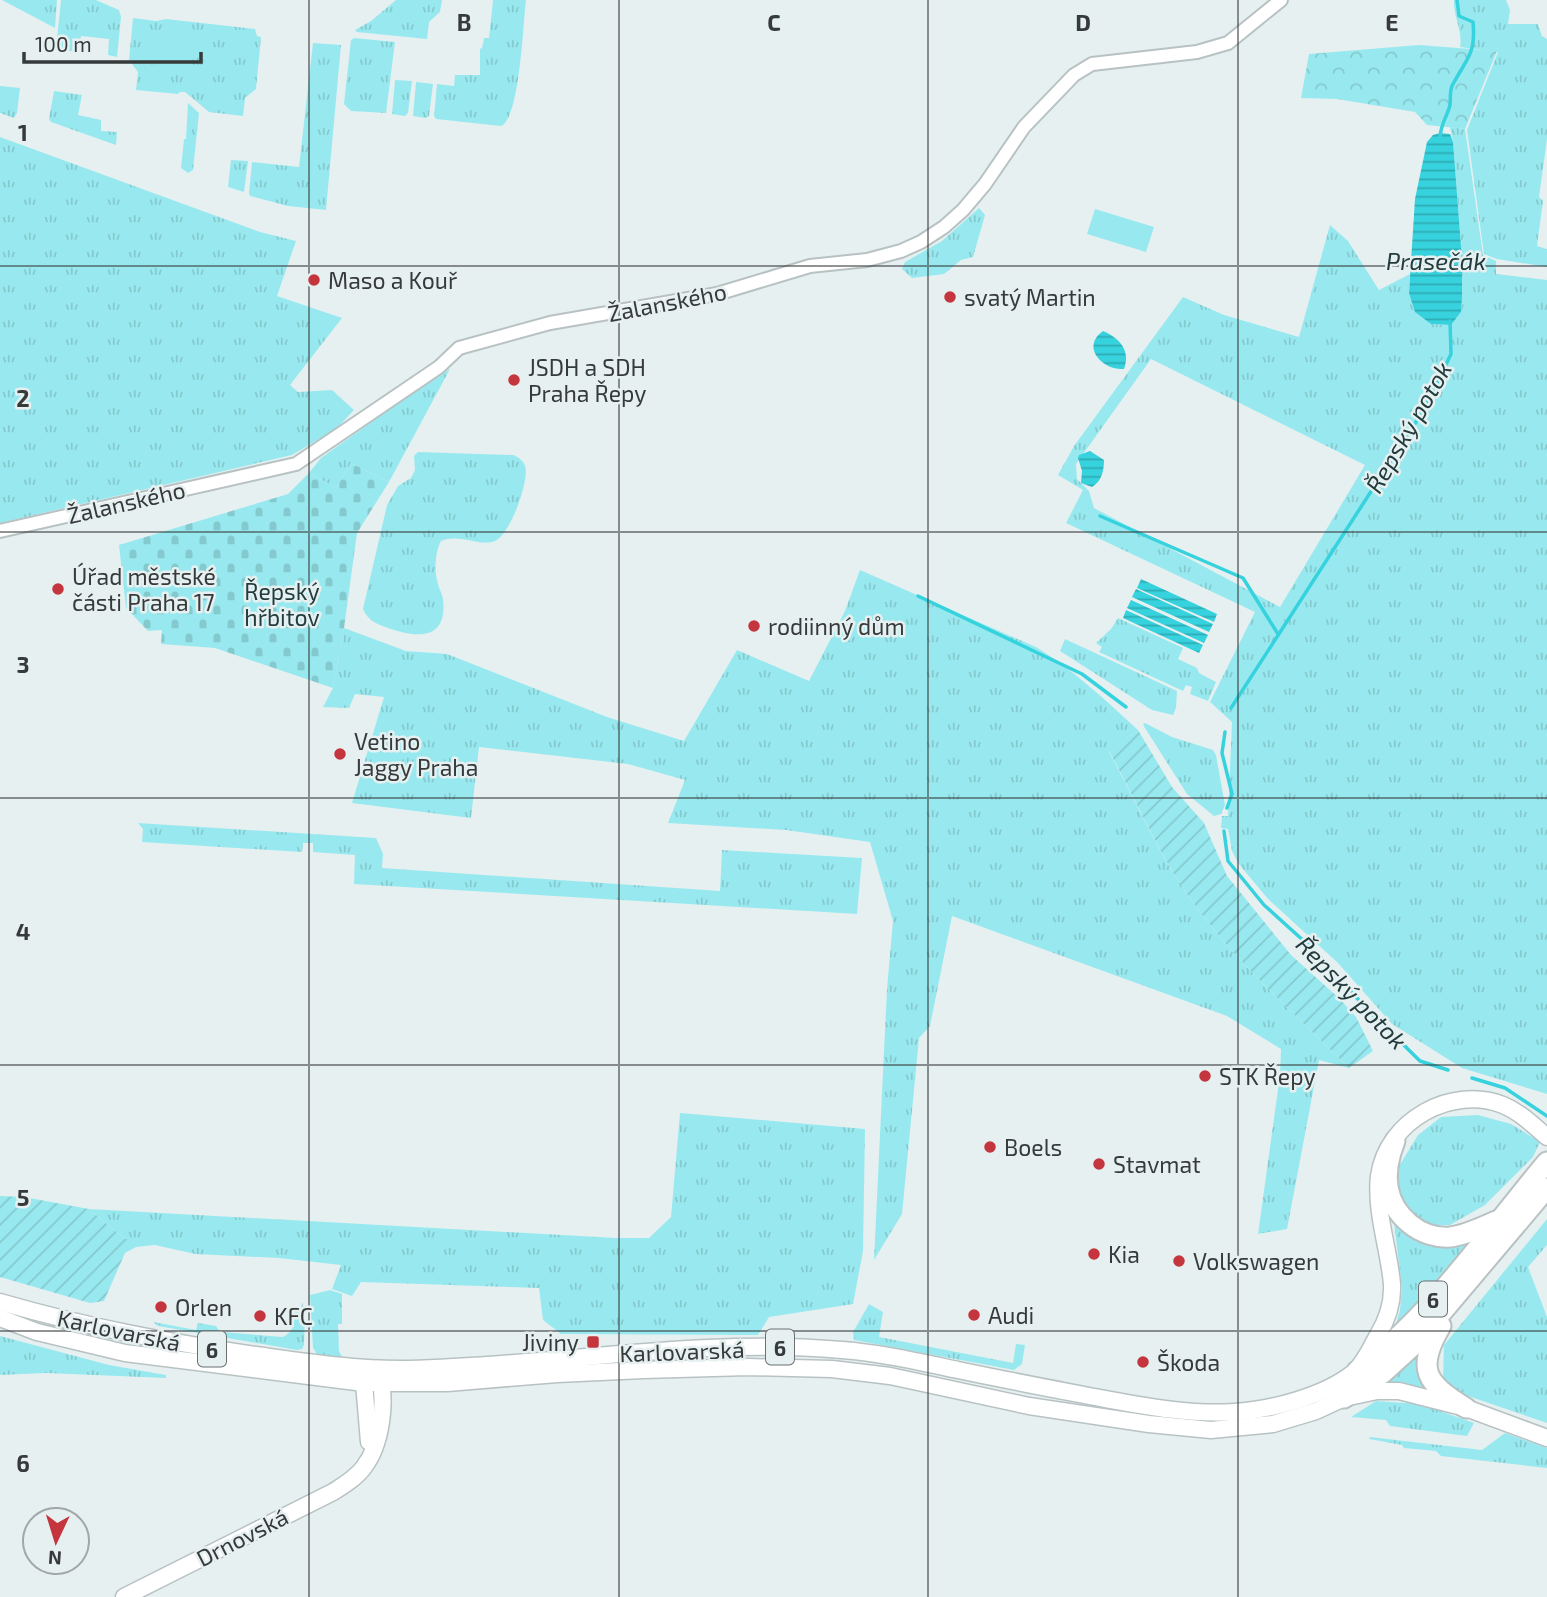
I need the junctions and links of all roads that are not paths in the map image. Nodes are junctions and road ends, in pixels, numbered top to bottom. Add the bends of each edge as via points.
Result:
1 (1281, 0) edge
2 (0, 531) edge
3 (1547, 1137) edge
4 (1395, 1141) junction
5 (1546, 1164) edge
6 (1547, 1188) edge
7 (1500, 1219) junction
8 (1461, 1292) junction
9 (0, 1302) edge
10 (0, 1318) edge
11 (373, 1368) junction
12 (1357, 1371) junction
13 (364, 1383) junction
14 (381, 1384) junction
15 (1344, 1398) junction
16 (1466, 1408) junction
17 (1547, 1438) edge
18 (359, 1474) junction
19 (124, 1597) edge

1 - 2 street, Žalanského via 1228,43 1197,52 1092,64 1074,75 1024,127 963,210 921,242 901,251 810,267 717,294 550,323 459,348 439,367 296,464
3 - 4 main road via 1510,1108 1469,1099 1429,1110
4 - 7 highway via 1387,1163 1388,1190 1399,1213 1415,1227 1451,1237
4 - 12 main road via 1380,1170 1379,1185 1392,1299 1382,1328
5 - 7 highway, 6
6 - 8 highway, 6
7 - 12 highway, 6 via 1413,1322
8 - 15 highway, 6 via 1395,1363
8 - 16 highway via 1430,1347 1427,1364 1434,1386
9 - 11 main road, Karlovarská / 6 via 177,1344
10 - 13 main road, Karlovarská / 6 via 37,1332 125,1353
11 - 12 main road, Karlovarská / 6 via 452,1367 700,1348 811,1348 885,1355 1149,1407 1209,1413 1246,1411 1295,1400
11 - 13 main road
11 - 14 main road
13 - 14 main road, Karlovarská / 6
13 - 18 main road via 369,1445
14 - 15 main road, Karlovarská / 6 via 598,1371 832,1369 890,1376 1041,1408 1211,1430 1281,1422
14 - 18 main road, Drnovská via 376,1440
15 - 16 main road, Karlovarská via 1399,1391
16 - 17 main road, Karlovarská
18 - 19 main road, Drnovská via 333,1492

